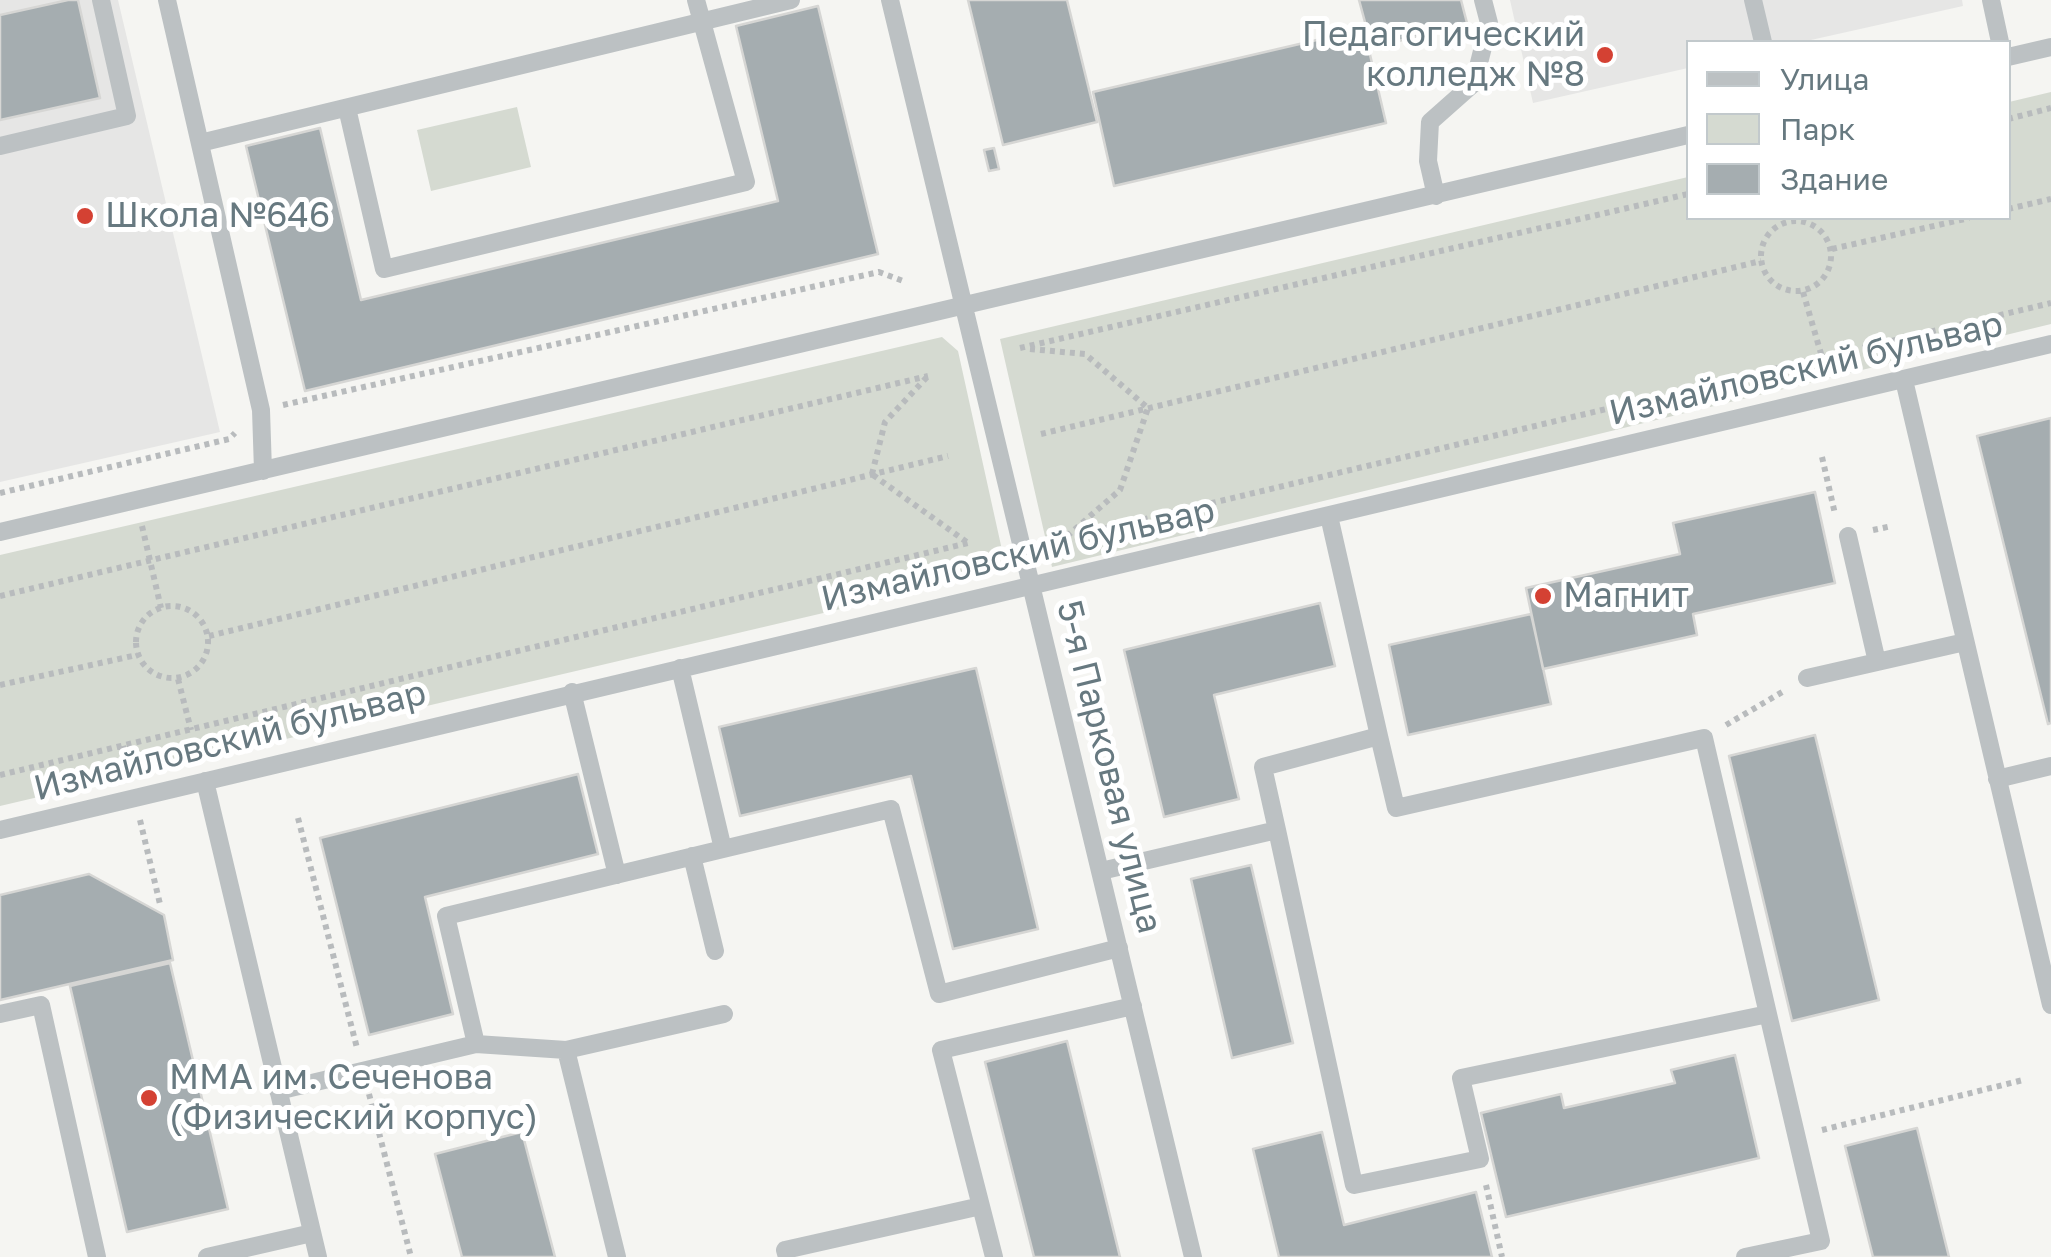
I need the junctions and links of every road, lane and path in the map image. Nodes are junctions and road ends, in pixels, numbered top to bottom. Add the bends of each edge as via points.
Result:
1 (101, 0) edge
2 (167, 0) edge
3 (696, 0) edge
4 (792, 0) edge
5 (890, 0) edge
6 (1483, 0) edge
7 (1753, 0) edge
8 (1990, 0) edge
9 (702, 22) junction
10 (1763, 40) edge
11 (2000, 40) edge
12 (2051, 47) edge
13 (2011, 56) edge
14 (347, 108) junction
15 (2051, 108) edge
16 (2011, 117) edge
17 (1686, 135) edge
18 (200, 143) junction
19 (0, 146) edge
20 (1686, 194) edge
21 (1436, 196) junction
22 (2051, 199) edge
23 (2011, 207) edge
24 (1788, 220) edge
25 (1796, 220) edge
26 (1960, 220) edge
27 (1832, 249) junction
28 (1761, 262) junction
29 (906, 282) dead end
30 (1803, 292) junction
31 (2051, 303) edge
32 (965, 308) junction
33 (2051, 344) edge
34 (1822, 357) junction
35 (1904, 380) junction
36 (1148, 408) junction
37 (260, 410) junction
38 (1041, 434) dead end
39 (948, 456) dead end
40 (1822, 457) dead end
41 (127, 464) junction
42 (264, 472) junction
43 (872, 474) junction
44 (0, 493) edge
45 (136, 501) junction
46 (1329, 516) junction
47 (0, 532) edge
48 (1848, 536) joint
49 (150, 561) junction
50 (1031, 585) junction
51 (0, 596) edge
52 (161, 608) junction
53 (208, 636) junction
54 (1964, 642) junction
55 (137, 654) junction
56 (1876, 662) junction
57 (680, 668) junction
58 (178, 678) junction
59 (1807, 678) joint
60 (0, 685) edge
61 (572, 692) junction
62 (191, 730) junction
63 (1380, 736) junction
64 (1704, 738) junction
65 (2051, 766) edge
66 (0, 775) edge
67 (1998, 778) junction
68 (205, 781) junction
69 (298, 818) dead end
70 (0, 830) edge
71 (1277, 830) junction
72 (723, 849) junction
73 (692, 856) junction
74 (1101, 872) junction
75 (617, 875) junction
76 (1119, 948) junction
77 (715, 951) dead end
78 (2051, 1004) edge
79 (1132, 1006) junction
80 (0, 1014) edge
81 (724, 1014) dead end
82 (1768, 1014) junction
83 (476, 1044) junction
84 (566, 1050) junction
85 (363, 1071) junction
86 (2022, 1080) dead end
87 (278, 1091) junction
88 (1797, 1136) junction
89 (1480, 1159) junction
90 (980, 1206) junction
91 (312, 1232) junction
92 (97, 1257) edge
93 (207, 1257) edge
94 (318, 1257) edge
95 (411, 1257) edge
96 (616, 1257) edge
97 (787, 1257) edge
98 (994, 1257) edge
99 (1193, 1257) edge
100 (1502, 1257) edge
101 (1745, 1257) edge

1 - 19 street via 127,116
2 - 18 street
3 - 9 street
4 - 9 street
5 - 32 street, 5-я Парковая улица
6 - 21 street via 1489,23 1474,84 1430,122 1428,162
7 - 10 street
8 - 11 street
9 - 14 street
9 - 14 street via 746,182 384,269
12 - 13 street
14 - 18 street
15 - 16 path
17 - 21 street
18 - 37 street
20 - 36 path via 1020,348 1085,354
21 - 32 street
22 - 23 path
24 - 28 path via 1763,243
25 - 27 path via 1824,232
26 - 27 path
27 - 30 path via 1831,268
28 - 30 path via 1784,290
28 - 36 path
29 - 37 path via 880,272
30 - 34 path
31 - 34 path
32 - 42 street
32 - 50 street, 5-я Парковая улица
33 - 35 street, Измайловский бульвар
34 - 36 path via 1064,538 1120,490
35 - 46 street, Измайловский бульвар
35 - 54 street
36 - 38 path
37 - 41 path via 229,439
37 - 42 street
39 - 43 path
40 - 48 path via 1840,537
41 - 44 path
41 - 45 path
42 - 45 street
43 - 49 path via 885,422 928,376
43 - 53 path
43 - 62 path via 968,542
45 - 47 street
45 - 49 path
46 - 50 street, Измайловский бульвар
46 - 63 street
48 - 56 street
49 - 51 path
49 - 52 path
50 - 57 street, Измайловский бульвар
50 - 74 street, 5-я Парковая улица
52 - 53 path via 192,611
52 - 55 path via 144,619
53 - 58 path via 207,656
54 - 56 street
54 - 67 street
55 - 58 path via 148,670
55 - 60 path
56 - 59 street
57 - 61 street, Измайловский бульвар
57 - 72 street
58 - 62 path
59 - 64 path
61 - 68 street, Измайловский бульвар
61 - 75 street
62 - 66 path
63 - 64 street via 1396,808
63 - 71 street via 1263,767
64 - 82 street
65 - 67 street
67 - 78 street
68 - 70 street, Измайловский бульвар
68 - 87 street
69 - 85 path
71 - 74 street
71 - 89 street via 1354,1186
72 - 73 street
72 - 76 street via 891,808 939,994
73 - 75 street
73 - 77 street
74 - 76 street, 5-я Парковая улица
75 - 83 street via 446,916
76 - 79 street, 5-я Парковая улица
79 - 90 street via 942,1050
79 - 99 street, 5-я Парковая улица
80 - 92 street via 40,1005
81 - 84 street
82 - 88 street
82 - 89 street via 1461,1078
83 - 84 street
83 - 85 street
84 - 96 street
85 - 87 street
85 - 95 path
86 - 88 path
87 - 91 street
88 - 101 street via 1821,1241
89 - 100 path
90 - 97 street via 785,1250
90 - 98 street
91 - 93 street
91 - 94 street

